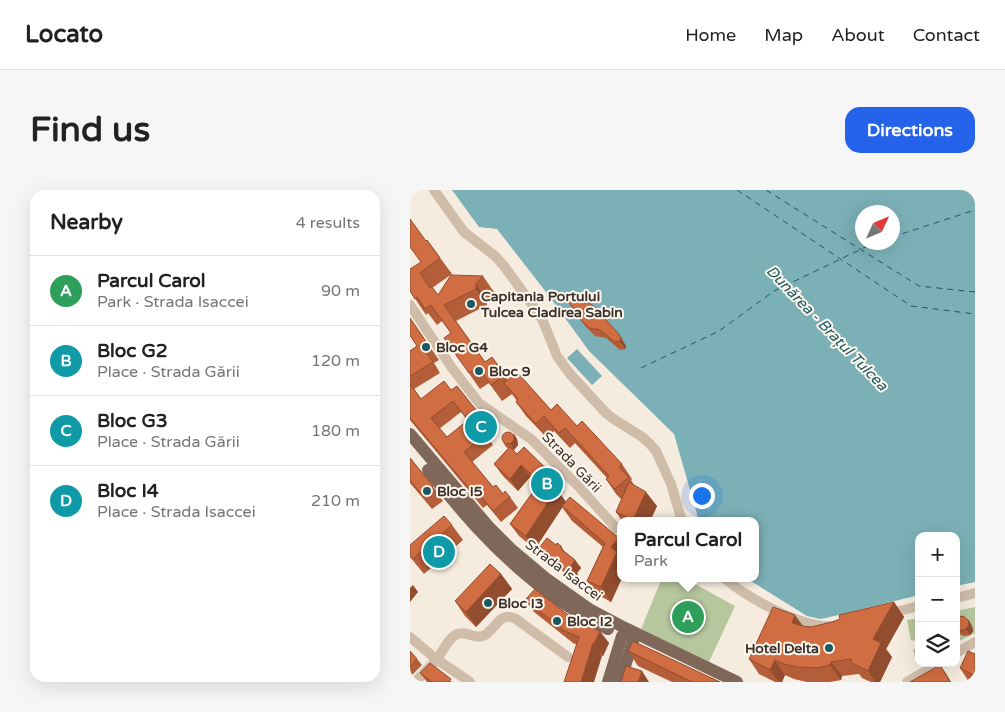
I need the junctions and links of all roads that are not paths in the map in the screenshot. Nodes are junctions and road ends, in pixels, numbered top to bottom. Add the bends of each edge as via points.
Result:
1 (434, 190) edge
2 (410, 305) edge
3 (410, 434) edge
4 (410, 447) edge
5 (681, 517) edge
6 (616, 528) dead end
7 (728, 582) edge
8 (975, 593) edge
9 (960, 597) edge
10 (915, 607) edge
11 (882, 615) edge
12 (838, 625) edge
13 (627, 634) junction
14 (410, 637) edge
15 (975, 642) edge
16 (960, 651) edge
17 (568, 656) dead end
18 (436, 660) junction
19 (932, 667) edge
20 (415, 682) edge
21 (470, 682) edge
22 (608, 682) edge
23 (620, 682) edge
24 (716, 682) edge
25 (737, 682) edge
26 (907, 682) edge

1 - 5 street via 464,232 504,266 543,321 557,356 570,374 606,413 641,436 656,451
2 - 6 street, Strada Gării via 479,403 531,439
3 - 13 main road, Strada Isaccei via 510,549 548,580
4 - 13 main road, Strada Isaccei via 470,520 506,557 577,612
7 - 12 street via 795,619 817,625
8 - 9 street
10 - 11 street
13 - 22 main road
13 - 23 main road
13 - 24 main road, Strada Isaccei
13 - 25 main road, Strada Isaccei via 649,640
14 - 18 street
15 - 16 street
17 - 18 street via 510,616 486,635 476,638 464,633 456,635
18 - 20 street
18 - 21 street
19 - 26 street

